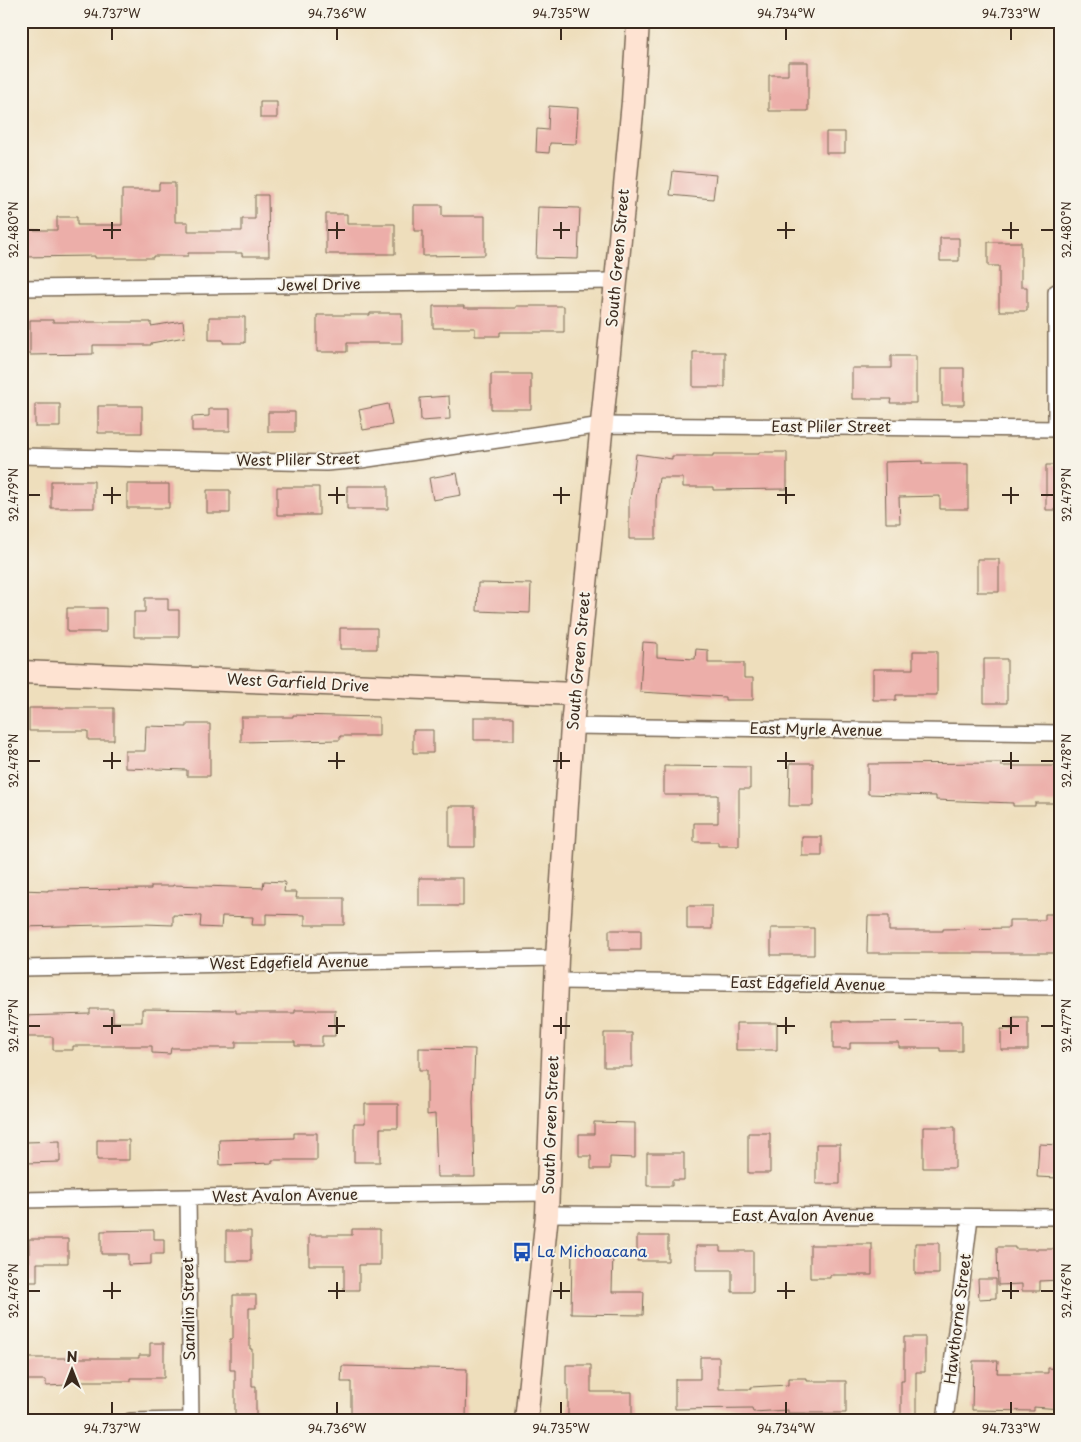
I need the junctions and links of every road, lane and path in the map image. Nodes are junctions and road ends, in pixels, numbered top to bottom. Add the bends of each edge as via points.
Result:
1 (638, 21) edge
2 (616, 281) junction
3 (21, 288) edge
4 (1056, 292) dead end
5 (602, 425) junction
6 (1058, 429) edge
7 (21, 456) edge
8 (21, 672) edge
9 (575, 694) junction
10 (572, 726) junction
11 (1060, 733) edge
12 (558, 958) junction
13 (21, 968) edge
14 (557, 981) junction
15 (1060, 987) edge
16 (188, 1197) junction
17 (21, 1200) edge
18 (548, 1204) junction
19 (1060, 1216) edge
20 (970, 1217) junction
21 (191, 1420) edge
22 (130, 1421) edge
23 (526, 1421) edge
24 (946, 1421) edge

1 - 2 street, South Green Street
2 - 3 street, Jewel Drive
2 - 5 street, South Green Street
4 - 6 street
5 - 6 street, East Pliler Street
5 - 7 street, West Pliler Street via 335,462
5 - 9 street, South Green Street
8 - 9 street, West Garfield Drive
9 - 10 street, South Green Street
10 - 11 street, East Myrle Avenue
10 - 12 street, South Green Street
12 - 13 street, West Edgefield Avenue
12 - 14 street, South Green Street
14 - 15 street, East Edgefield Avenue
14 - 18 street, South Green Street
16 - 17 street, West Avalon Avenue
16 - 18 street, West Avalon Avenue
16 - 21 street, Sandlin Street
18 - 20 street, East Avalon Avenue
18 - 23 street, South Green Street
19 - 20 street, East Avalon Avenue
20 - 24 street, Hawthorne Street
21 - 22 street

